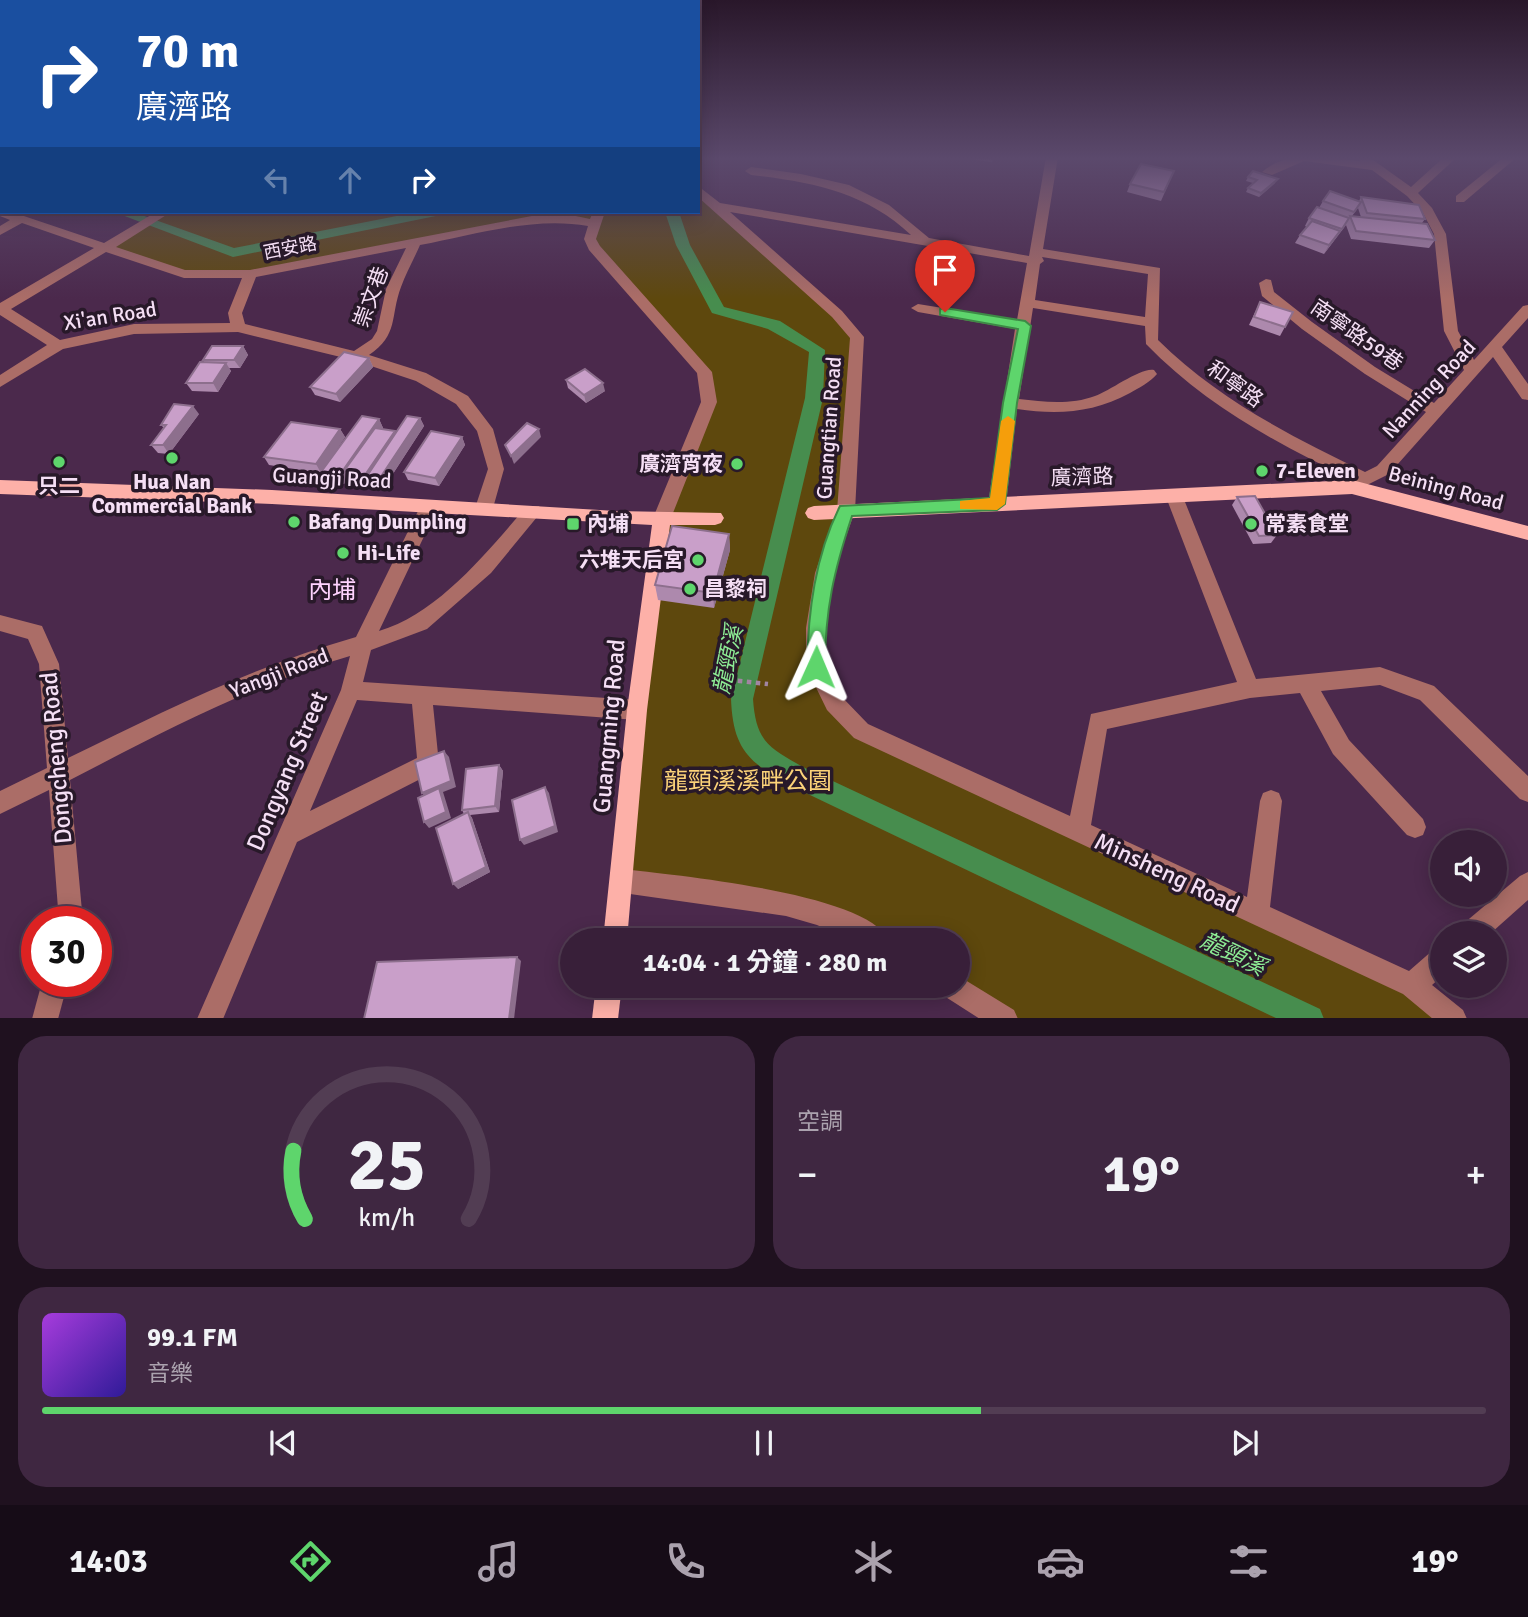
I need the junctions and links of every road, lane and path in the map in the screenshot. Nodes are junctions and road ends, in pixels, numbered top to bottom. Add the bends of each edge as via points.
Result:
1 (877, 205) edge
2 (1045, 205) edge
3 (1422, 205) edge
4 (717, 206) joint
5 (6, 214) edge
6 (158, 214) edge
7 (596, 217) edge
8 (20, 219) junction
9 (0, 231) edge
10 (415, 242) junction
11 (925, 242) junction
12 (106, 247) junction
13 (1037, 257) junction
14 (250, 274) junction
15 (1266, 283) dead end
16 (1029, 303) junction
17 (918, 308) dead end
18 (1, 309) edge
19 (1528, 309) edge
20 (1146, 322) dead end
21 (1025, 326) junction
22 (238, 327) junction
23 (58, 345) junction
24 (1495, 349) junction
25 (356, 356) junction
26 (1472, 371) junction
27 (1149, 374) dead end
28 (0, 382) edge
29 (1528, 395) edge
30 (1010, 403) junction
31 (1436, 411) junction
32 (1359, 483) junction
33 (0, 488) edge
34 (1175, 497) junction
35 (997, 504) junction
36 (429, 507) junction
37 (484, 508) junction
38 (846, 510) junction
39 (533, 511) junction
40 (814, 513) dead end
41 (715, 517) dead end
42 (662, 518) junction
43 (1528, 533) edge
44 (0, 623) edge
45 (363, 643) junction
46 (711, 678) dead end
47 (768, 684) dead end
48 (1305, 684) junction
49 (1250, 689) junction
50 (351, 690) junction
51 (421, 694) junction
52 (637, 710) junction
53 (59, 773) junction
54 (1528, 792) edge
55 (1271, 801) dead end
56 (0, 803) edge
57 (1415, 827) dead end
58 (1079, 832) junction
59 (289, 834) junction
60 (623, 881) junction
61 (1528, 884) edge
62 (70, 906) edge
63 (1257, 914) junction
64 (1486, 921) edge
65 (617, 928) edge
66 (853, 928) edge
67 (1430, 969) edge
68 (1412, 985) junction
69 (50, 997) edge
70 (970, 997) edge
71 (607, 998) edge
72 (44, 1018) edge
73 (209, 1018) edge
74 (604, 1018) edge
75 (1005, 1018) edge
76 (1454, 1018) edge

1 - 11 street
2 - 13 street
3 - 26 street via 1445,253 1451,331
4 - 11 street
4 - 38 street, Guangtian Road via 857,337
5 - 8 street, 西安路
6 - 12 street
7 - 10 street, 西安路 via 537,219
7 - 42 street via 590,239 594,247 704,372 709,387 709,402
8 - 9 street
8 - 12 street, 西安路
10 - 14 street, 西安路
10 - 25 street, 崇文巷 via 393,289 379,342
11 - 13 street
12 - 14 street, 西安路 via 184,274
12 - 18 street
13 - 16 street
13 - 32 street, 和寧路 via 1155,271 1152,341 1168,360 1251,423
14 - 22 street via 235,313
15 - 31 street, 南寧路59巷 via 1266,293 1316,332 1376,377
16 - 20 street
16 - 21 street
17 - 21 street
18 - 23 street
19 - 24 street, Nanning Road
21 - 30 street
22 - 23 street, Xi'an Road via 134,329
22 - 25 street, Xi'an Road
23 - 28 street, Xi'an Road
24 - 26 street, Nanning Road
24 - 29 street
25 - 37 street, Xi'an Road via 421,377 462,400 485,429 496,469
26 - 31 street, Nanning Road
27 - 30 street via 1085,408 1060,410
30 - 35 street
31 - 32 street, Nanning Road via 1382,470
32 - 34 main road, 廣濟路
32 - 43 main road, Beining Road
33 - 36 main road, Guangji Road
34 - 35 main road, 廣濟路
34 - 49 street
35 - 38 main road, 廣濟路
36 - 37 main road, Guangji Road
36 - 45 street, Dongyang Street
37 - 39 main road, Guangji Road
38 - 40 main road, 廣濟路
38 - 58 street, Guangtian Road via 824,573 816,628 816,667 834,703 861,731
39 - 42 main road, Guangji Road
39 - 45 street, Yangji Road via 484,568 420,623
41 - 42 main road, Guangji Road
42 - 52 main road, Guangming Road
44 - 53 street, Dongcheng Road via 35,632 49,664
45 - 50 street, Dongyang Street
45 - 53 street, Yangji Road via 293,664 214,697
46 - 47 path
48 - 49 street, Minsheng Road
48 - 54 street, Minsheng Road via 1380,676 1427,693
48 - 57 street via 1341,747
49 - 58 street, Minsheng Road via 1098,721
50 - 51 street
50 - 59 street, Dongyang Street
51 - 52 street
51 - 59 street via 428,764
52 - 60 main road, Guangming Road
53 - 56 street, Yangji Road
53 - 62 street, Dongcheng Road
55 - 63 street
58 - 63 street, Minsheng Road
59 - 73 street, Dongyang Street
60 - 65 main road, Guangming Road
60 - 66 street via 793,906 824,913
61 - 64 street
63 - 68 street, Minsheng Road
67 - 68 street
68 - 76 street, Minsheng Road
69 - 72 street
70 - 75 street
71 - 74 main road

